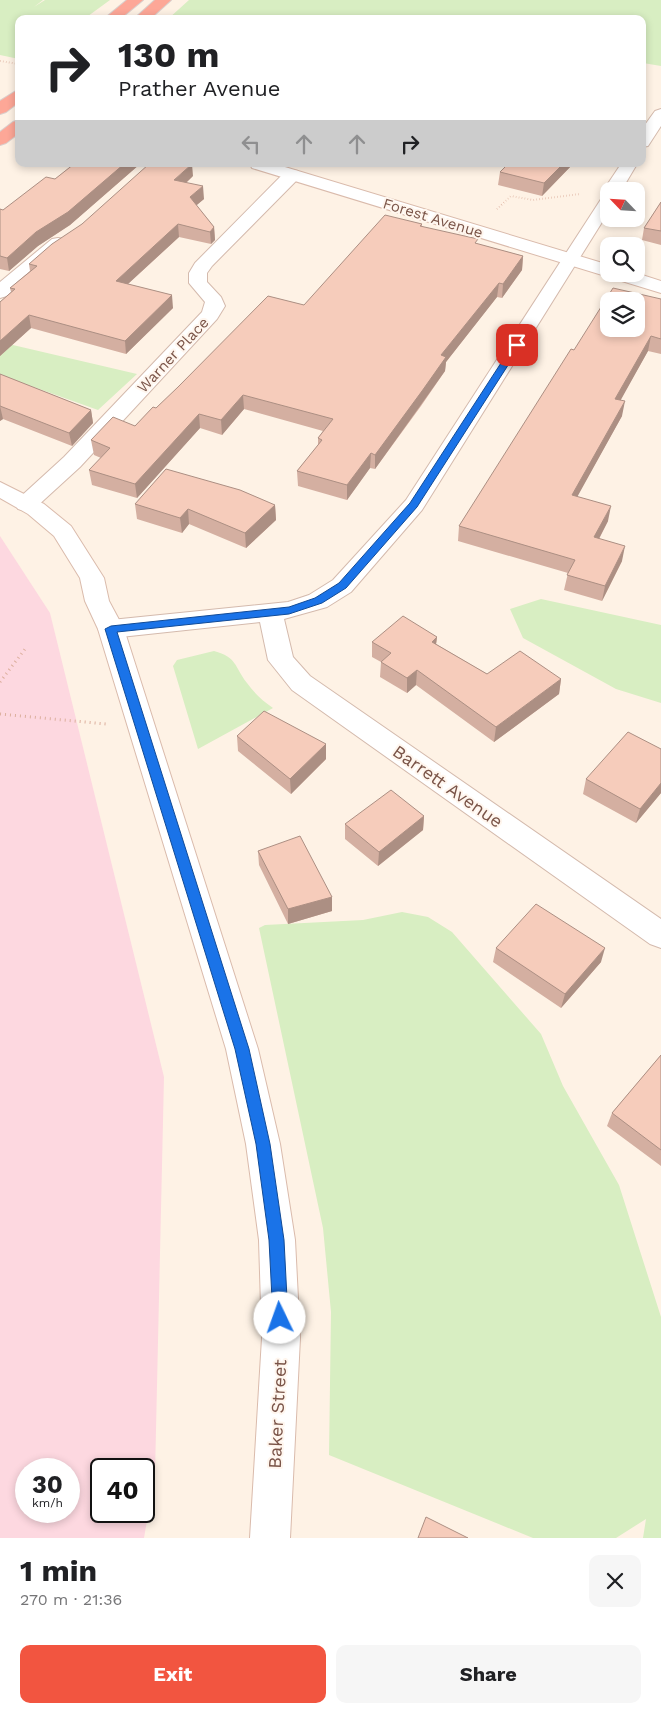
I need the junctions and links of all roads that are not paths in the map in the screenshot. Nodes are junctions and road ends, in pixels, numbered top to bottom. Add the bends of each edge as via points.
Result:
1 (136, 0) edge
2 (164, 0) edge
3 (116, 15) edge
4 (146, 15) edge
5 (15, 97) edge
6 (0, 110) edge
7 (661, 114) edge
8 (15, 128) edge
9 (646, 136) edge
10 (0, 140) edge
11 (267, 167) edge
12 (627, 167) edge
13 (292, 175) junction
14 (618, 182) edge
15 (600, 212) edge
16 (72, 234) edge
17 (571, 260) junction
18 (600, 268) edge
19 (644, 282) edge
20 (661, 287) edge
21 (0, 292) edge
22 (0, 489) edge
23 (26, 504) junction
24 (270, 612) junction
25 (111, 629) junction
26 (661, 935) edge
27 (270, 1538) edge

1 - 3 highway
2 - 4 highway
5 - 6 highway
7 - 9 street
8 - 10 highway
11 - 13 street, Forest Avenue
12 - 14 street
13 - 17 street, Forest Avenue
13 - 23 street, Warner Place via 204,263 198,273 198,283 214,301 210,315 72,462
15 - 17 street
16 - 21 street via 46,251
17 - 18 street, Forest Avenue
17 - 24 street via 414,505 342,586 318,601
19 - 20 street
22 - 23 street, Baker Street
23 - 25 street, Baker Street via 63,531 92,578 97,601
24 - 25 street
24 - 26 street, Barrett Avenue via 281,660 301,683
25 - 27 street, Baker Street via 242,1049 263,1144 277,1240 281,1338

